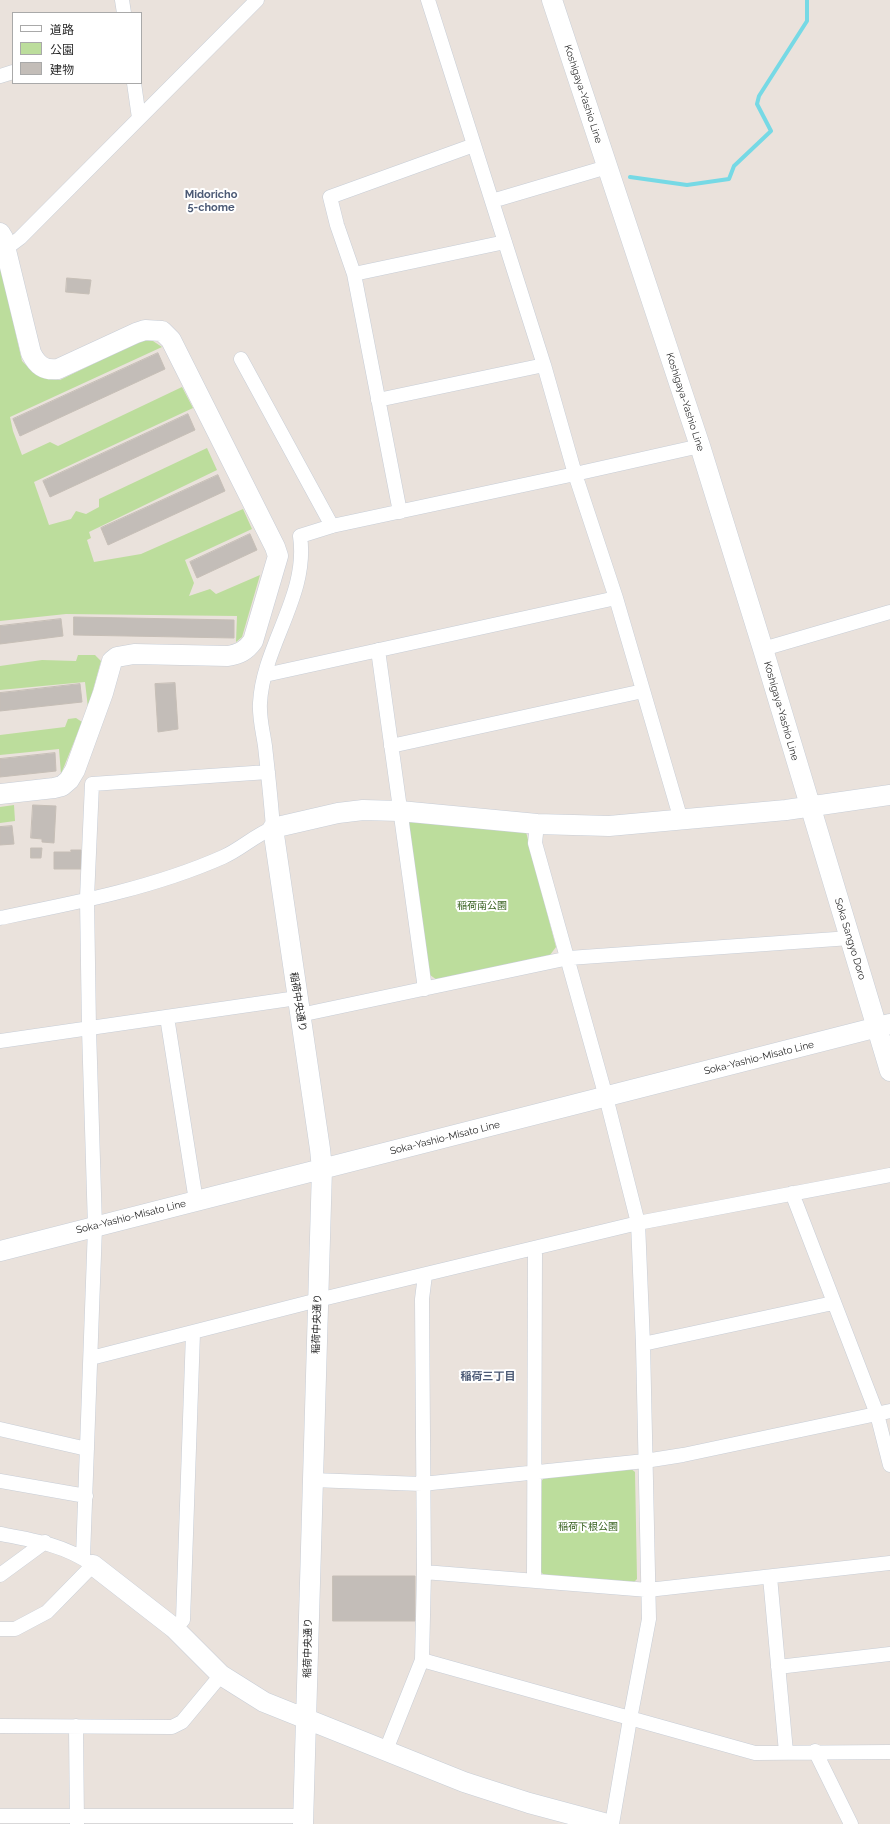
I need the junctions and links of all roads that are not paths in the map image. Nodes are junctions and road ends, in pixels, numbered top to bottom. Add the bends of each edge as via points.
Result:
1 (122, 0) edge
2 (257, 0) edge
3 (428, 0) edge
4 (552, 0) edge
5 (124, 12) edge
6 (12, 72) edge
7 (0, 76) edge
8 (134, 84) edge
9 (140, 118) junction
10 (474, 145) junction
11 (607, 167) junction
12 (492, 201) junction
13 (2, 239) edge
14 (505, 242) junction
15 (354, 274) junction
16 (241, 359) dead end
17 (544, 365) junction
18 (378, 400) junction
19 (700, 446) junction
20 (575, 474) junction
21 (400, 512) junction
22 (332, 526) junction
23 (616, 598) junction
24 (890, 612) edge
25 (763, 649) junction
26 (378, 650) junction
27 (265, 675) junction
28 (643, 691) junction
29 (391, 746) junction
30 (268, 772) junction
31 (0, 794) edge
32 (890, 795) edge
33 (809, 806) junction
34 (400, 811) junction
35 (681, 820) junction
36 (538, 824) junction
37 (273, 828) junction
38 (87, 898) junction
39 (0, 918) edge
40 (850, 938) junction
41 (569, 958) junction
42 (425, 989) junction
43 (299, 1006) junction
44 (167, 1017) junction
45 (883, 1026) edge
46 (89, 1029) junction
47 (0, 1041) edge
48 (890, 1071) edge
49 (606, 1097) junction
50 (322, 1169) junction
51 (890, 1175) edge
52 (792, 1193) junction
53 (196, 1201) junction
54 (638, 1223) junction
55 (95, 1227) junction
56 (535, 1248) junction
57 (0, 1251) edge
58 (425, 1275) junction
59 (318, 1300) junction
60 (833, 1303) junction
61 (192, 1333) junction
62 (643, 1344) junction
63 (91, 1358) junction
64 (883, 1412) edge
65 (0, 1429) edge
66 (87, 1449) junction
67 (645, 1461) junction
68 (890, 1465) edge
69 (535, 1473) junction
70 (312, 1480) junction
71 (0, 1482) edge
72 (422, 1484) junction
73 (86, 1496) junction
74 (0, 1534) edge
75 (45, 1542) junction
76 (88, 1561) junction
77 (890, 1563) edge
78 (424, 1572) junction
79 (0, 1575) edge
80 (770, 1576) junction
81 (534, 1580) junction
82 (648, 1590) junction
83 (174, 1628) junction
84 (0, 1629) edge
85 (890, 1654) edge
86 (422, 1660) junction
87 (778, 1667) junction
88 (221, 1675) junction
89 (306, 1719) junction
90 (630, 1719) junction
91 (0, 1726) edge
92 (76, 1726) junction
93 (386, 1750) junction
94 (815, 1751) junction
95 (786, 1752) junction
96 (890, 1752) edge
97 (0, 1816) edge
98 (76, 1820) edge
99 (303, 1820) edge
100 (607, 1824) edge
101 (612, 1824) edge
102 (851, 1824) edge

1 - 5 street
2 - 9 street
3 - 10 street
4 - 11 street, Koshigaya-Yashio Line
6 - 7 street
8 - 9 street
9 - 13 street via 20,238 12,244
10 - 12 street
10 - 15 street via 330,197
11 - 12 street
11 - 19 street, Koshigaya-Yashio Line
12 - 14 street
13 - 31 street via 31,353 36,363 44,368 58,369 145,330 162,331 171,340 278,556 253,641 247,649 228,656 134,654 117,657 112,661 94,720 69,780 54,788
14 - 15 street
14 - 17 street
15 - 18 street
16 - 22 street
17 - 18 street
17 - 20 street
18 - 21 street
19 - 20 street
19 - 25 street, Koshigaya-Yashio Line
20 - 21 street
20 - 23 street
21 - 22 street
22 - 27 street via 300,536 302,550 294,597
23 - 26 street
23 - 28 street
24 - 25 street
25 - 33 street, Koshigaya-Yashio Line
26 - 27 street
26 - 29 street
27 - 30 street via 260,704
28 - 29 street
28 - 35 street
29 - 34 street
30 - 37 street
30 - 38 street via 92,784
32 - 33 street
33 - 35 street
33 - 40 street, Soka Sangyo Doro
34 - 36 street
34 - 37 street via 363,810 338,813
34 - 42 street
35 - 36 street via 609,826
36 - 41 street via 535,843
37 - 38 street via 260,833 225,856 146,884
37 - 43 street, 稲荷中央通り
38 - 39 street
38 - 46 street
40 - 41 street
40 - 45 street, Soka Sangyo Doro
41 - 42 street
41 - 49 street
42 - 43 street
43 - 44 street
43 - 50 street, 稲荷中央通り
44 - 46 street
44 - 53 street
45 - 48 street, Soka Sangyo Doro
45 - 49 street, Soka-Yashio-Misato Line
46 - 47 street
46 - 55 street
49 - 50 street, Soka-Yashio-Misato Line
49 - 54 street
50 - 53 street, Soka-Yashio-Misato Line
50 - 59 street, 稲荷中央通り
51 - 52 street
52 - 54 street
52 - 60 street
53 - 55 street, Soka-Yashio-Misato Line
54 - 56 street
54 - 62 street
55 - 57 street, Soka-Yashio-Misato Line
55 - 63 street
56 - 58 street
56 - 69 street
58 - 59 street
58 - 72 street via 422,1299
59 - 61 street
59 - 70 street, 稲荷中央通り
60 - 62 street
60 - 64 street
61 - 63 street
61 - 83 street via 183,1620
62 - 67 street
63 - 66 street
64 - 67 street via 683,1456
64 - 68 street
65 - 66 street
66 - 73 street
67 - 69 street
67 - 82 street
69 - 72 street
69 - 81 street
70 - 72 street
70 - 89 street, 稲荷中央通り
71 - 73 street
72 - 78 street
73 - 76 street
74 - 75 street
75 - 76 street
75 - 79 street
76 - 83 street
76 - 84 street via 48,1612 15,1629
77 - 80 street
78 - 81 street
78 - 86 street
80 - 82 street
80 - 87 street
81 - 82 street
82 - 90 street via 650,1619
83 - 88 street
85 - 87 street
86 - 90 street
86 - 93 street
87 - 95 street
88 - 89 street via 264,1702
88 - 92 street via 182,1722 172,1726
89 - 93 street
89 - 99 street, 稲荷中央通り
90 - 95 street via 755,1753
90 - 101 street
91 - 92 street
92 - 98 street
93 - 100 street via 478,1786
94 - 95 street
94 - 96 street
94 - 102 street
97 - 98 street
98 - 99 street

